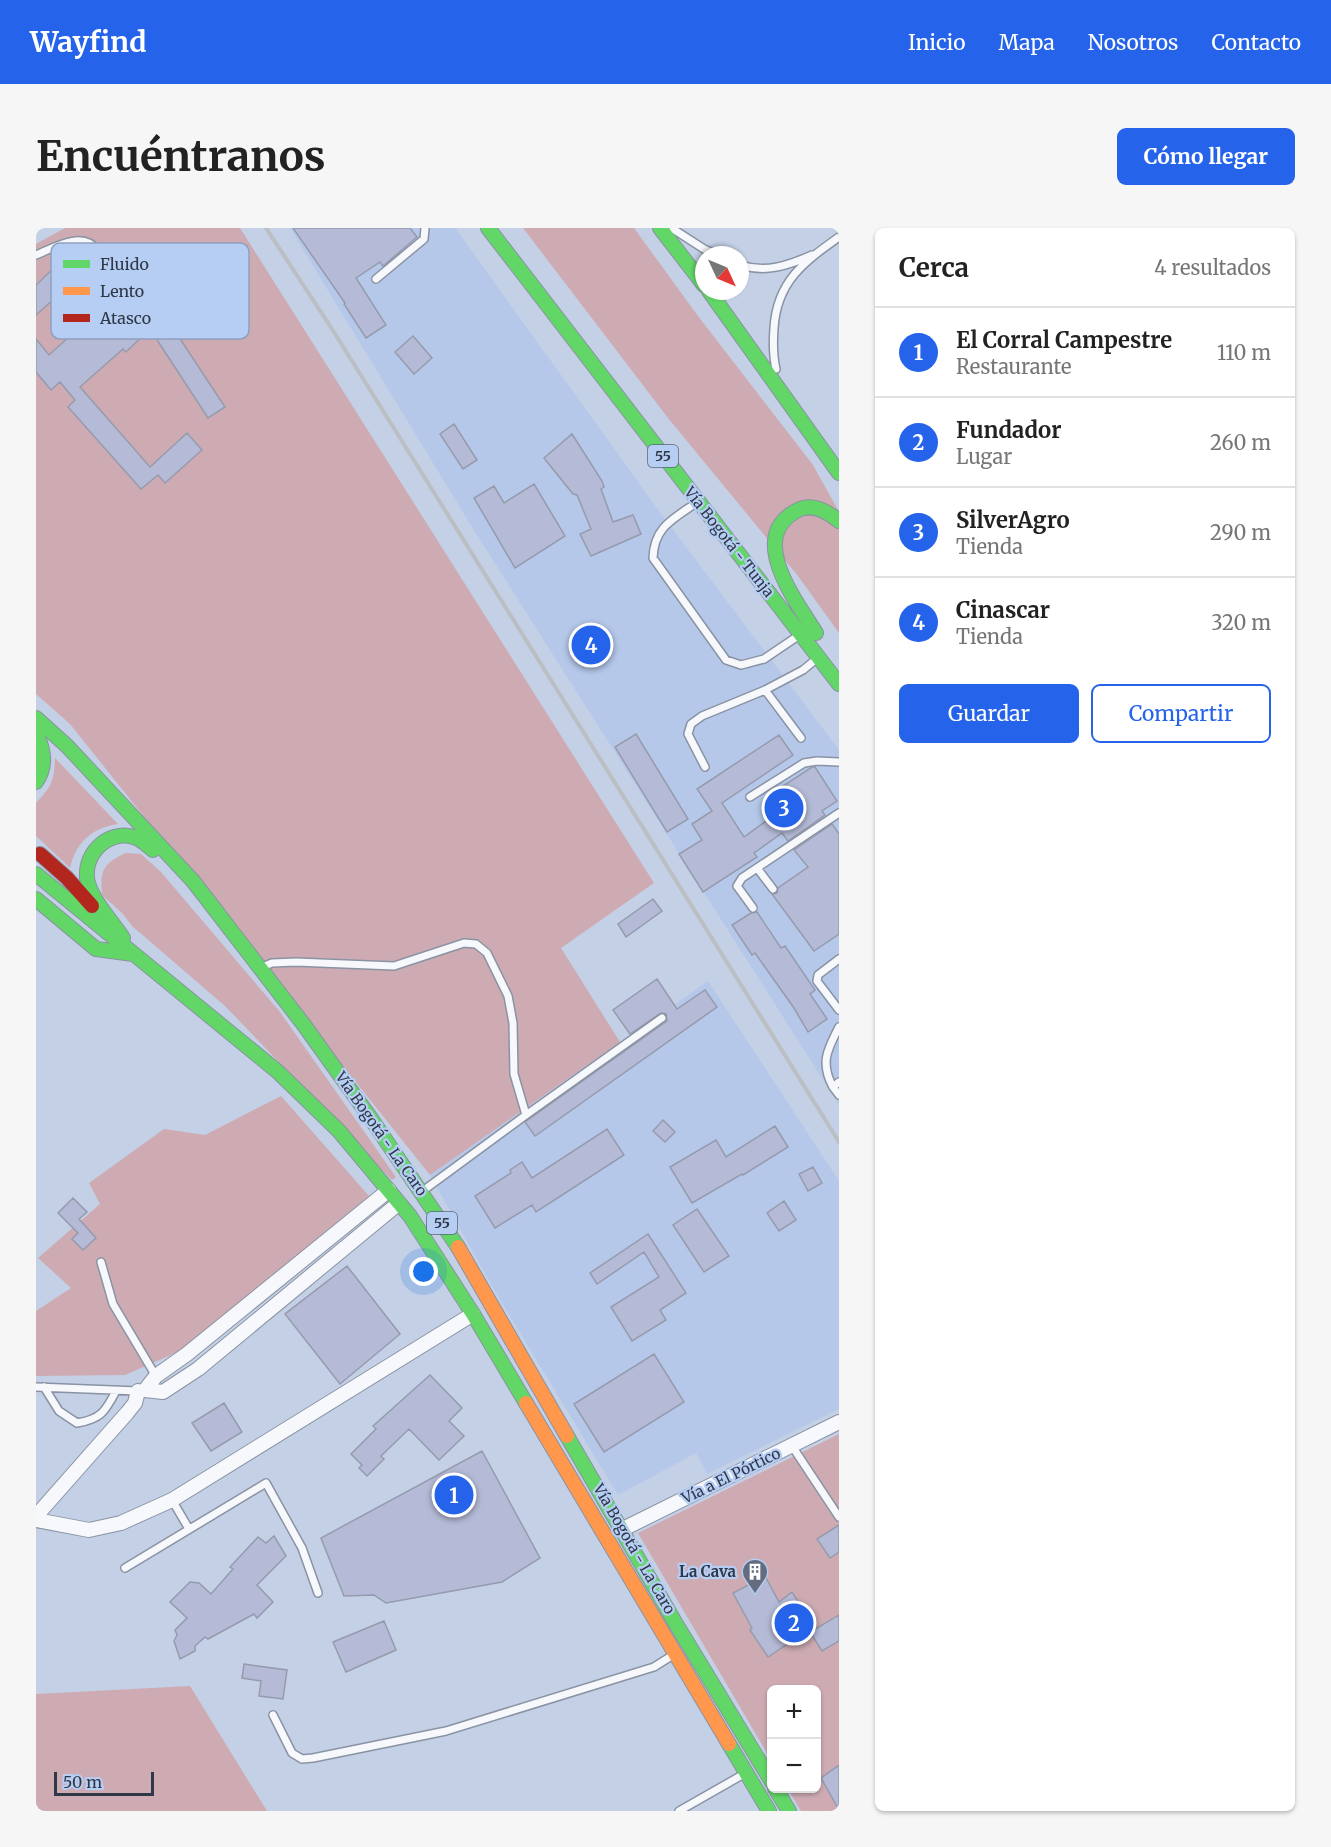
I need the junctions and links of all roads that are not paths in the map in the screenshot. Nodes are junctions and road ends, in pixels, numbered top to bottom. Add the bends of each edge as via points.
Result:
1 (425, 228) edge
2 (488, 228) edge
3 (660, 228) edge
4 (671, 228) edge
5 (839, 237) edge
6 (68, 243) edge
7 (87, 243) edge
8 (699, 246) edge
9 (51, 249) edge
10 (819, 251) junction
11 (36, 255) edge
12 (749, 267) edge
13 (695, 273) edge
14 (376, 279) dead end
15 (715, 300) edge
16 (782, 393) junction
17 (839, 473) edge
18 (698, 502) junction
19 (839, 521) edge
20 (801, 634) junction
21 (819, 657) junction
22 (839, 673) edge
23 (839, 684) edge
24 (765, 690) junction
25 (36, 718) edge
26 (36, 733) edge
27 (801, 738) dead end
28 (839, 762) edge
29 (705, 767) dead end
30 (36, 783) edge
31 (750, 797) dead end
32 (839, 813) edge
33 (38, 858) edge
34 (757, 868) junction
35 (36, 874) edge
36 (193, 881) junction
37 (36, 886) edge
38 (773, 890) dead end
39 (36, 899) edge
40 (753, 908) dead end
41 (134, 954) junction
42 (839, 959) edge
43 (259, 968) junction
44 (839, 1010) edge
45 (662, 1018) dead end
46 (839, 1027) edge
47 (836, 1084) edge
48 (839, 1095) edge
49 (526, 1115) junction
50 (389, 1190) junction
51 (422, 1192) junction
52 (399, 1203) junction
53 (101, 1262) dead end
54 (473, 1314) junction
55 (156, 1376) junction
56 (40, 1387) edge
57 (116, 1391) junction
58 (138, 1391) joint
59 (839, 1422) edge
60 (792, 1446) junction
61 (172, 1500) junction
62 (36, 1518) edge
63 (839, 1518) edge
64 (189, 1529) junction
65 (623, 1529) junction
66 (125, 1568) dead end
67 (318, 1593) dead end
68 (675, 1654) junction
69 (273, 1715) dead end
70 (746, 1773) junction
71 (767, 1775) edge
72 (778, 1793) edge
73 (679, 1811) edge
74 (769, 1811) edge
75 (789, 1811) edge

1 - 14 lane via 424,238
2 - 18 main road, Vía Bogotá - Tunja / 55
3 - 13 main road
4 - 8 lane
5 - 10 lane
6 - 7 lane
9 - 11 lane
10 - 12 lane via 767,270
10 - 16 lane via 789,279 777,303 773,339
15 - 16 main road
16 - 17 main road
18 - 20 main road, Vía Bogotá - Tunja / 55
18 - 20 lane via 664,526 654,544 653,558 726,660 741,665 764,659
19 - 22 main road via 821,508 805,507 780,524 773,541 780,571
20 - 21 main road, Vía Bogotá - Tunja / 55
21 - 23 main road, Vía Bogotá - Tunja / 55
21 - 24 lane
24 - 27 lane
24 - 29 lane via 691,724 688,734
25 - 36 main road, Vía Bogotá - La Caro / 55
26 - 30 main road via 44,770
28 - 31 lane via 804,763
32 - 34 lane
33 - 41 main road, Vía Bogotá - La Caro / 55
34 - 38 lane
34 - 40 lane via 737,886
35 - 41 main road, Vía Bogotá - La Caro / 55
36 - 41 main road via 131,836 114,836 96,847 88,866 88,883
36 - 43 main road, Vía Bogotá - La Caro / 55
37 - 41 main road, Vía Bogotá - La Caro / 55 via 104,941
39 - 41 main road via 96,949
41 - 50 main road, Vía Bogotá - La Caro / 55 via 277,1071 339,1131
42 - 44 lane via 818,975 818,981
43 - 49 lane via 296,962 394,966 464,943 476,944 487,953 508,996 514,1074
43 - 51 main road, Vía Bogotá - La Caro / 55 via 304,1024
45 - 49 lane
46 - 47 lane via 825,1060 828,1078
47 - 48 lane
49 - 51 lane
50 - 52 main road, Vía Bogotá - La Caro / 55
50 - 55 street
51 - 65 main road, Vía Bogotá - La Caro / 55
52 - 54 main road, Vía Bogotá - La Caro / 55
52 - 55 street via 198,1369 163,1392 145,1390
53 - 55 lane via 113,1304
54 - 61 street
54 - 68 main road, Vía Bogotá - La Caro / 55
56 - 57 lane
56 - 57 lane via 59,1411 77,1423 95,1420
57 - 58 lane
58 - 62 street via 127,1413
59 - 60 street, Vía a El Pórtico
60 - 63 lane
60 - 65 street, Vía a El Pórtico
61 - 62 street via 122,1523 89,1530
61 - 64 lane
64 - 66 lane
64 - 67 lane via 266,1484 302,1548
65 - 71 main road, Vía Bogotá - La Caro / 55
68 - 69 lane via 654,1667 446,1731 313,1758 302,1759 292,1753
68 - 70 main road, Vía Bogotá - La Caro / 55
70 - 73 lane
70 - 74 main road, Vía Bogotá - La Caro / 55
72 - 75 main road

